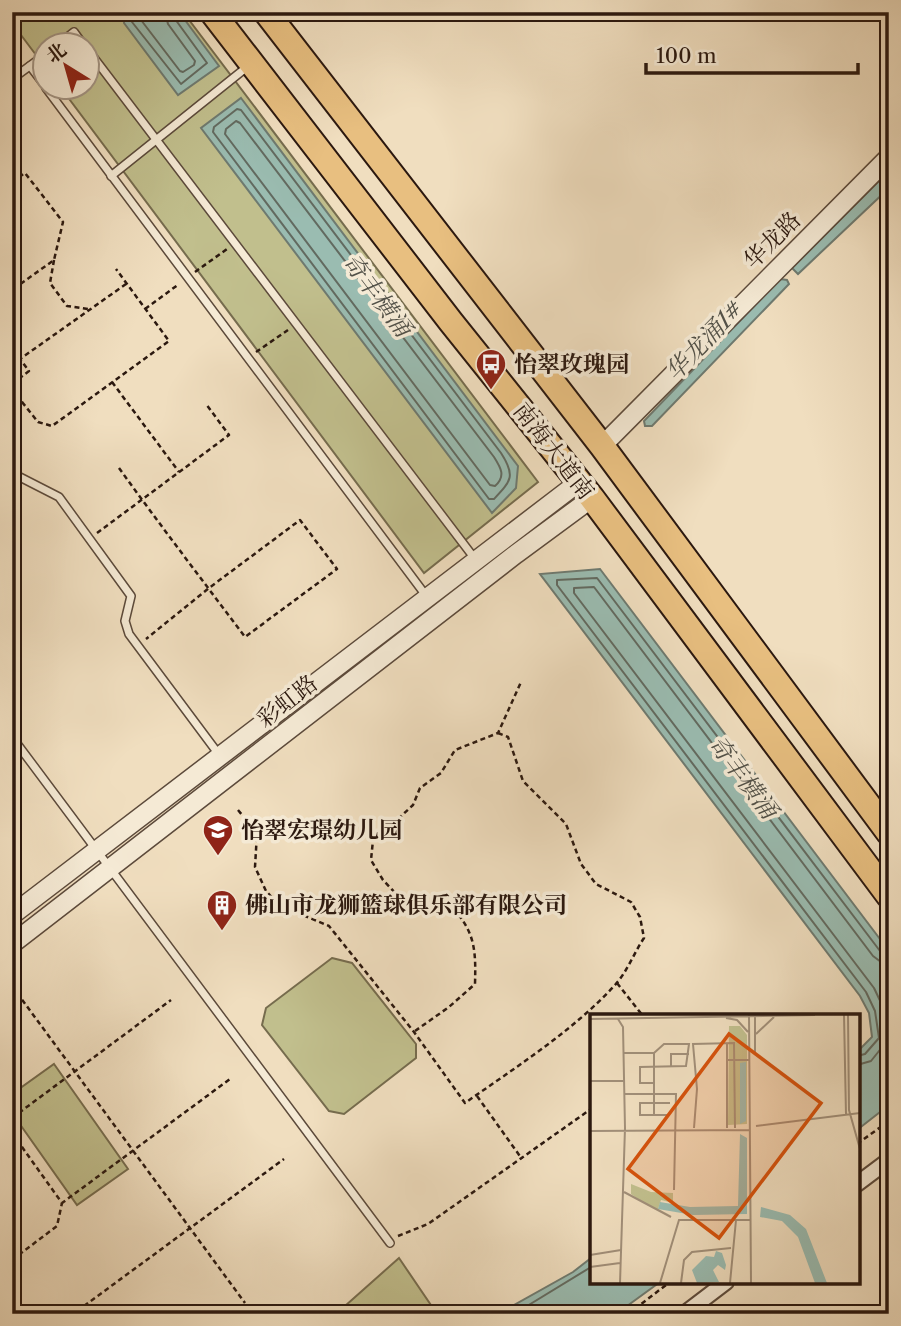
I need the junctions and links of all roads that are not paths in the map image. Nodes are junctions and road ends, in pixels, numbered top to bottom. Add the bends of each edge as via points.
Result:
1 (212, 12) edge
2 (266, 12) edge
3 (252, 64) junction
4 (30, 66) joint
5 (32, 69) edge
6 (102, 69) edge
7 (12, 79) edge
8 (57, 102) edge
9 (157, 140) junction
10 (889, 157) edge
11 (111, 176) junction
12 (602, 446) junction
13 (12, 473) edge
14 (586, 490) junction
15 (476, 561) junction
16 (428, 598) junction
17 (12, 737) edge
18 (220, 756) junction
19 (889, 833) edge
20 (96, 851) junction
21 (111, 870) junction
22 (889, 896) edge
23 (12, 915) edge
24 (12, 944) edge
25 (889, 1160) edge
26 (859, 1182) edge
27 (390, 1243) road end
28 (723, 1284) edge
29 (684, 1314) edge

1 - 3 highway, 南海大道南
2 - 12 highway, 南海大道南
3 - 9 lane
3 - 14 highway, 南海大道南
4 - 5 lane
4 - 7 lane
6 - 9 lane
8 - 11 lane
9 - 11 lane
9 - 15 lane
10 - 12 street, 华龙路
11 - 16 lane
12 - 19 highway, 南海大道南
13 - 18 lane via 59,497 131,596 125,621 129,634
14 - 15 street, 彩虹路 via 553,500
14 - 21 street, 彩虹路 via 566,516
14 - 22 highway, 南海大道南
15 - 16 street, 彩虹路
16 - 18 street, 彩虹路
17 - 20 lane
18 - 20 street, 彩虹路
20 - 21 lane
20 - 23 street, 彩虹路
21 - 24 street, 彩虹路
21 - 27 lane
25 - 26 street
28 - 29 street

